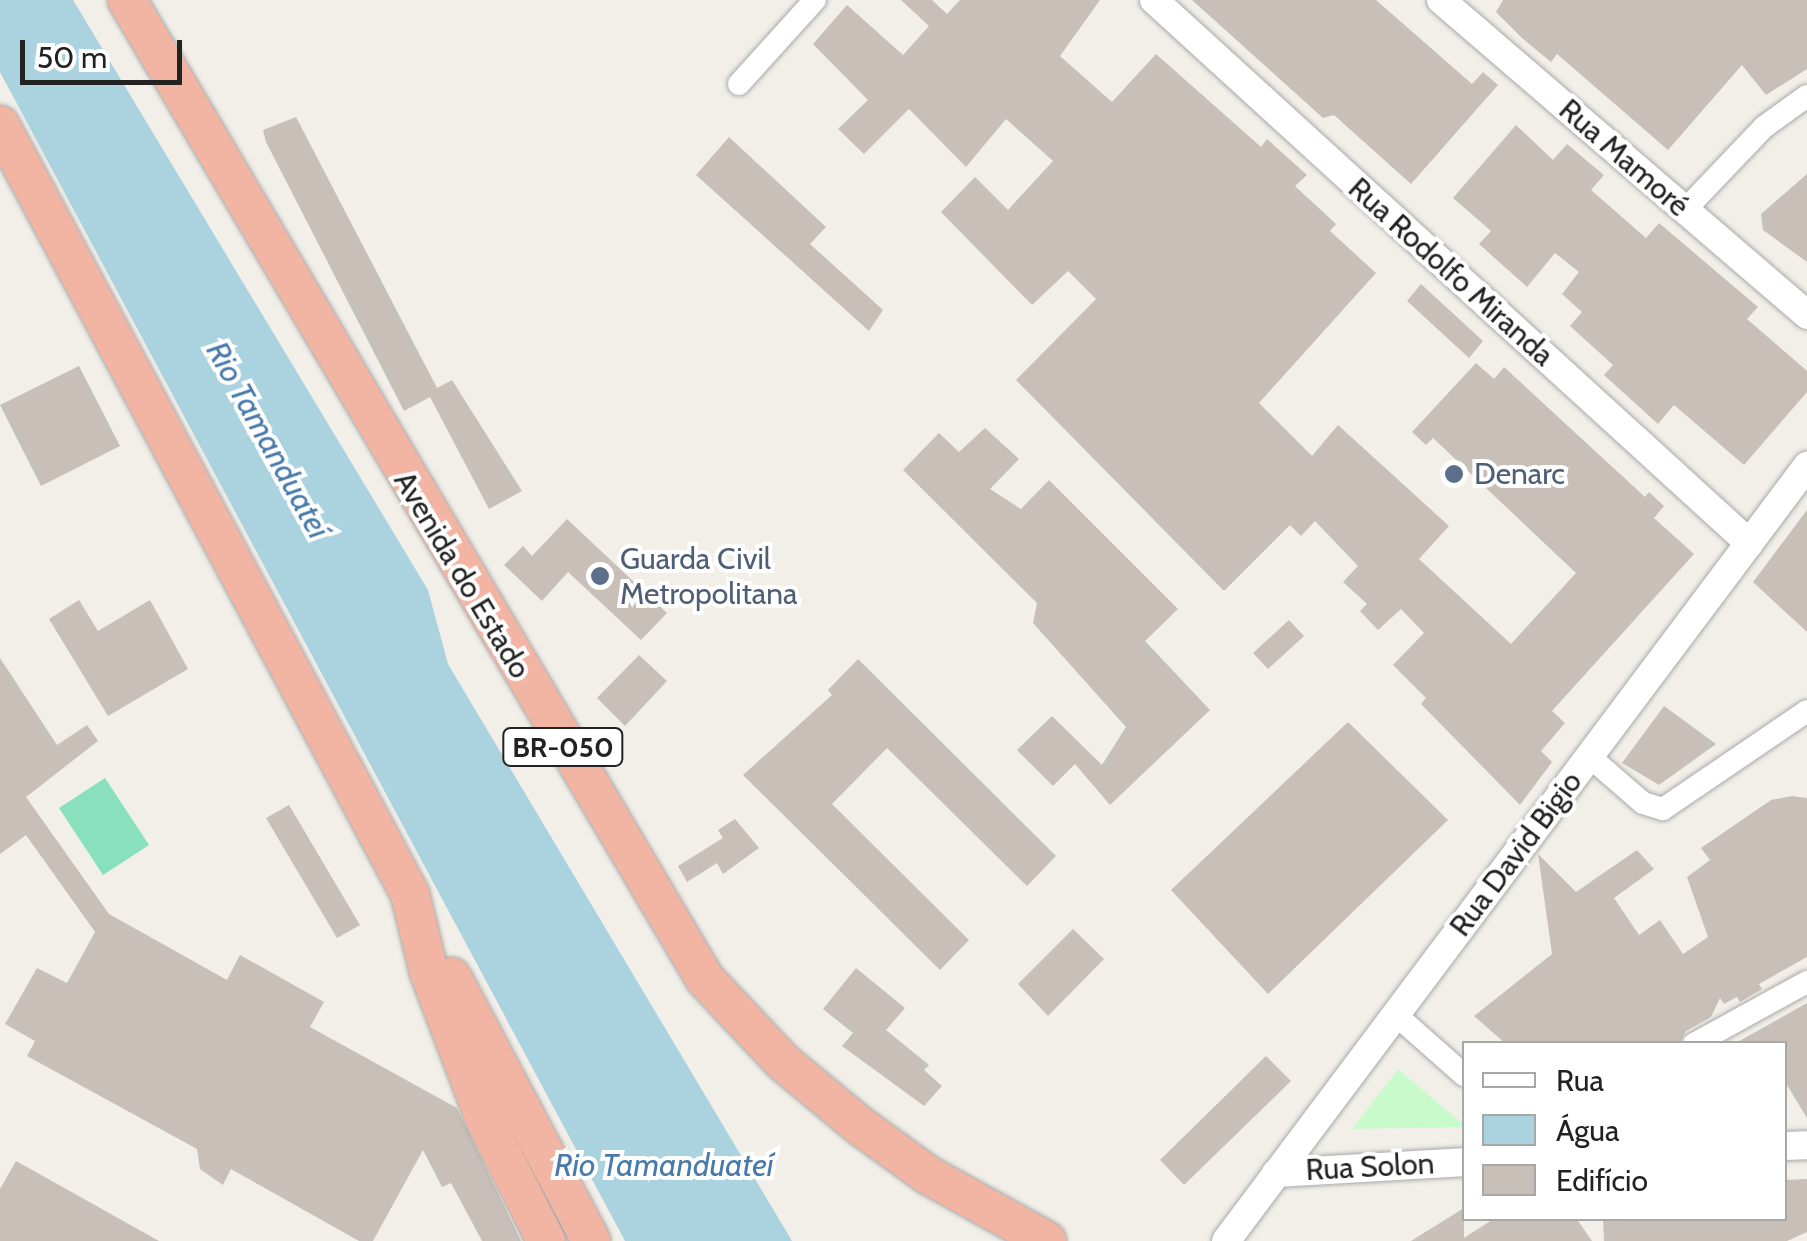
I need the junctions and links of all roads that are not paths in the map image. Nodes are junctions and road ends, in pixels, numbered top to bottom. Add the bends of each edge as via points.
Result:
1 (127, 0) edge
2 (815, 0) edge
3 (1154, 0) edge
4 (1458, 6) edge
5 (739, 84) dead end
6 (1807, 96) edge
7 (0, 125) edge
8 (1684, 211) junction
9 (1807, 316) edge
10 (1807, 466) edge
11 (1749, 544) junction
12 (1807, 710) edge
13 (1590, 757) junction
14 (410, 894) junction
15 (1807, 982) edge
16 (1395, 1014) junction
17 (1699, 1041) edge
18 (1462, 1073) edge
19 (1462, 1162) edge
20 (1276, 1172) junction
21 (1020, 1232) edge
22 (546, 1241) edge
23 (591, 1241) edge
24 (1047, 1241) edge
25 (1226, 1241) edge

1 - 21 highway, Avenida do Estado / BR-050 via 705,979 784,1062 859,1125
2 - 5 street
3 - 11 street, Rua Rodolfo Miranda
4 - 8 street, Rua Mamoré
6 - 8 street via 1778,114
7 - 14 highway
8 - 9 street, Rua Mamoré
10 - 11 street, Rua David Bigio
11 - 13 street, Rua David Bigio
12 - 13 street via 1662,809 1650,807
13 - 16 street, Rua David Bigio
14 - 22 highway via 430,972 480,1106
14 - 23 highway
15 - 17 street
16 - 18 street
16 - 20 street, Rua David Bigio
19 - 20 street, Rua Solon
20 - 25 street, Rua David Bigio
21 - 24 highway, Avenida do Estado / BR-050

